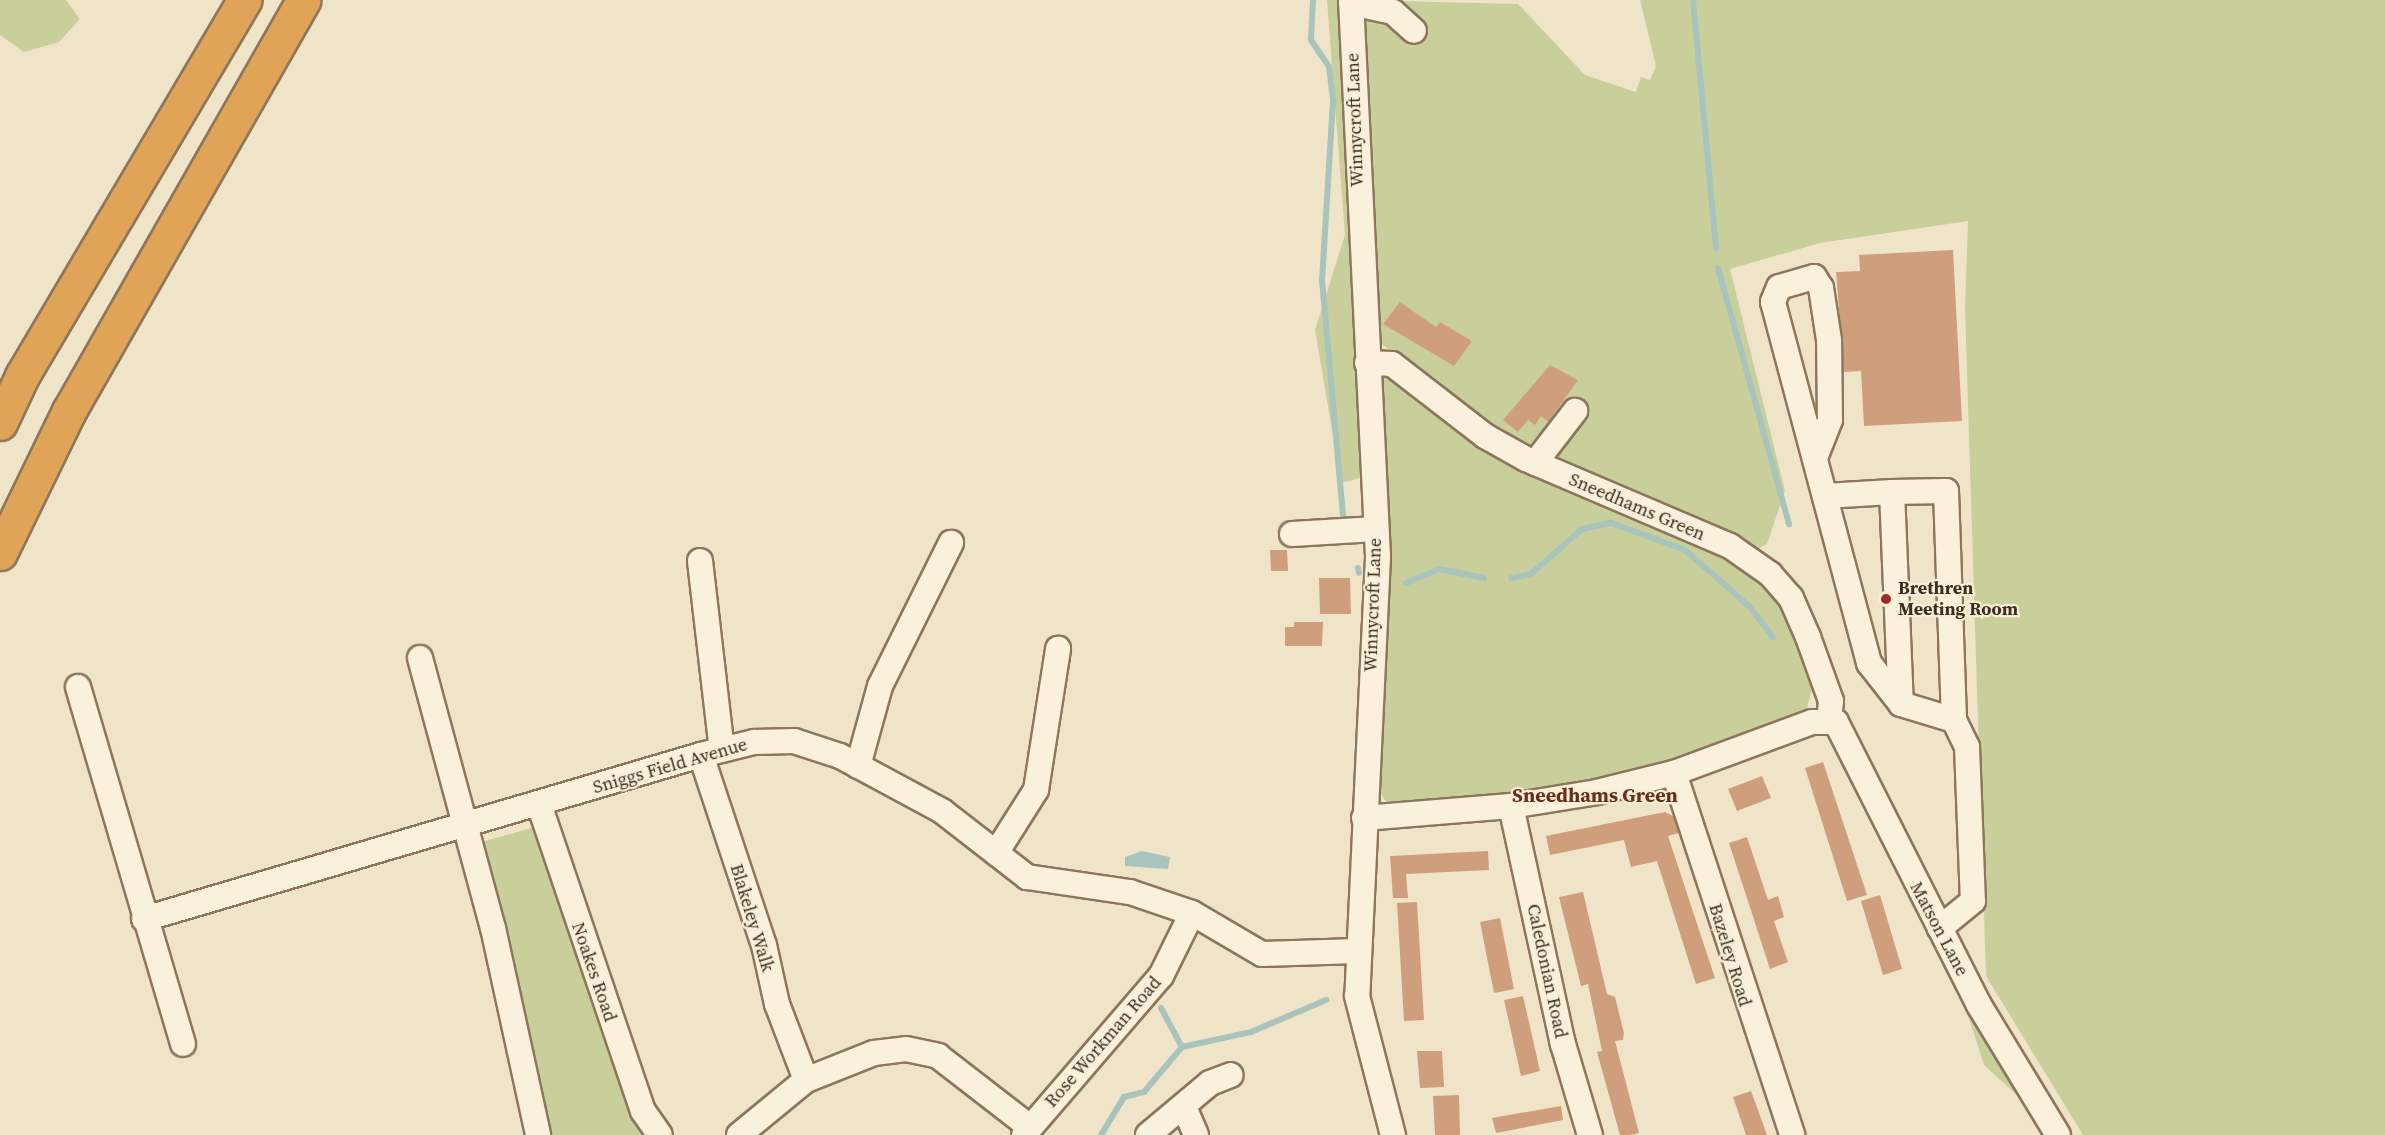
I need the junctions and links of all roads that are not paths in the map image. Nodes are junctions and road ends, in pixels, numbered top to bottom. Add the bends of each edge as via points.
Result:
1 (244, 0) edge
2 (303, 0) edge
3 (1351, 2) edge
4 (1414, 31) dead end
5 (1367, 363) junction
6 (1575, 411) dead end
7 (0, 423) edge
8 (1815, 458) junction
9 (1535, 463) junction
10 (1892, 492) junction
11 (1825, 495) junction
12 (1376, 529) junction
13 (1292, 534) dead end
14 (951, 543) dead end
15 (0, 553) edge
16 (700, 561) dead end
17 (1058, 649) dead end
18 (420, 658) dead end
19 (78, 687) dead end
20 (1901, 704) junction
21 (1829, 720) junction
22 (1954, 720) junction
23 (711, 752) junction
24 (858, 766) junction
25 (1674, 773) junction
26 (539, 804) junction
27 (1511, 806) junction
28 (1364, 818) junction
29 (462, 827) junction
30 (996, 854) junction
31 (1192, 913) junction
32 (144, 919) junction
33 (1940, 928) junction
34 (1358, 951) junction
35 (183, 1044) dead end
36 (1231, 1075) dead end
37 (806, 1080) junction
38 (1185, 1109) junction
39 (1027, 1131) edge
40 (538, 1135) edge
41 (660, 1135) edge
42 (739, 1135) edge
43 (1148, 1135) edge
44 (1196, 1135) edge
45 (1393, 1135) edge
46 (1590, 1135) edge
47 (1792, 1135) edge
48 (2058, 1135) edge

1 - 7 highway via 22,376
2 - 15 highway via 69,411
3 - 4 street via 1393,12
3 - 5 street, Winnycroft Lane
5 - 9 street, Sneedhams Green via 1392,364 1485,436
5 - 12 street, Winnycroft Lane
6 - 9 street
8 - 8 street via 1830,420 1829,340 1821,288 1814,277 1779,287 1773,303
8 - 11 street
9 - 21 street, Sneedhams Green via 1730,546 1770,574 1791,598 1808,637 1831,701
10 - 11 street
10 - 20 street
10 - 22 street via 1946,490
11 - 20 street via 1869,663
12 - 13 street
12 - 28 street, Winnycroft Lane
14 - 24 street via 880,686
16 - 23 street, Blakeley Walk
17 - 30 street via 1036,790
18 - 29 street
19 - 32 street
20 - 22 street
21 - 25 street
21 - 33 street, Matson Lane via 1845,734
22 - 33 street via 1967,747 1973,901
23 - 24 street, Sniggs Field Avenue via 794,741
23 - 26 street, Sniggs Field Avenue
23 - 37 street, Blakeley Walk via 777,1004
24 - 30 street, Sniggs Field Avenue via 942,811
25 - 27 street
25 - 47 street, Bazeley Road
26 - 29 street, Sniggs Field Avenue
26 - 41 street, Noakes Road via 643,1111
27 - 28 street
27 - 46 street, Caledonian Road via 1563,1044
28 - 34 street, Winnycroft Lane
29 - 32 street, Sniggs Field Avenue
29 - 40 street via 493,928
30 - 31 street, Sniggs Field Avenue via 1027,877 1130,892
31 - 34 street, Sniggs Field Avenue via 1262,954
31 - 39 street, Rose Workman Road via 1161,976
32 - 35 street
33 - 48 street, Matson Lane
34 - 45 street, Winnycroft Lane via 1358,996
36 - 38 street via 1210,1083
37 - 39 street via 874,1053 906,1049 938,1056
37 - 42 street
38 - 43 street
38 - 44 street

